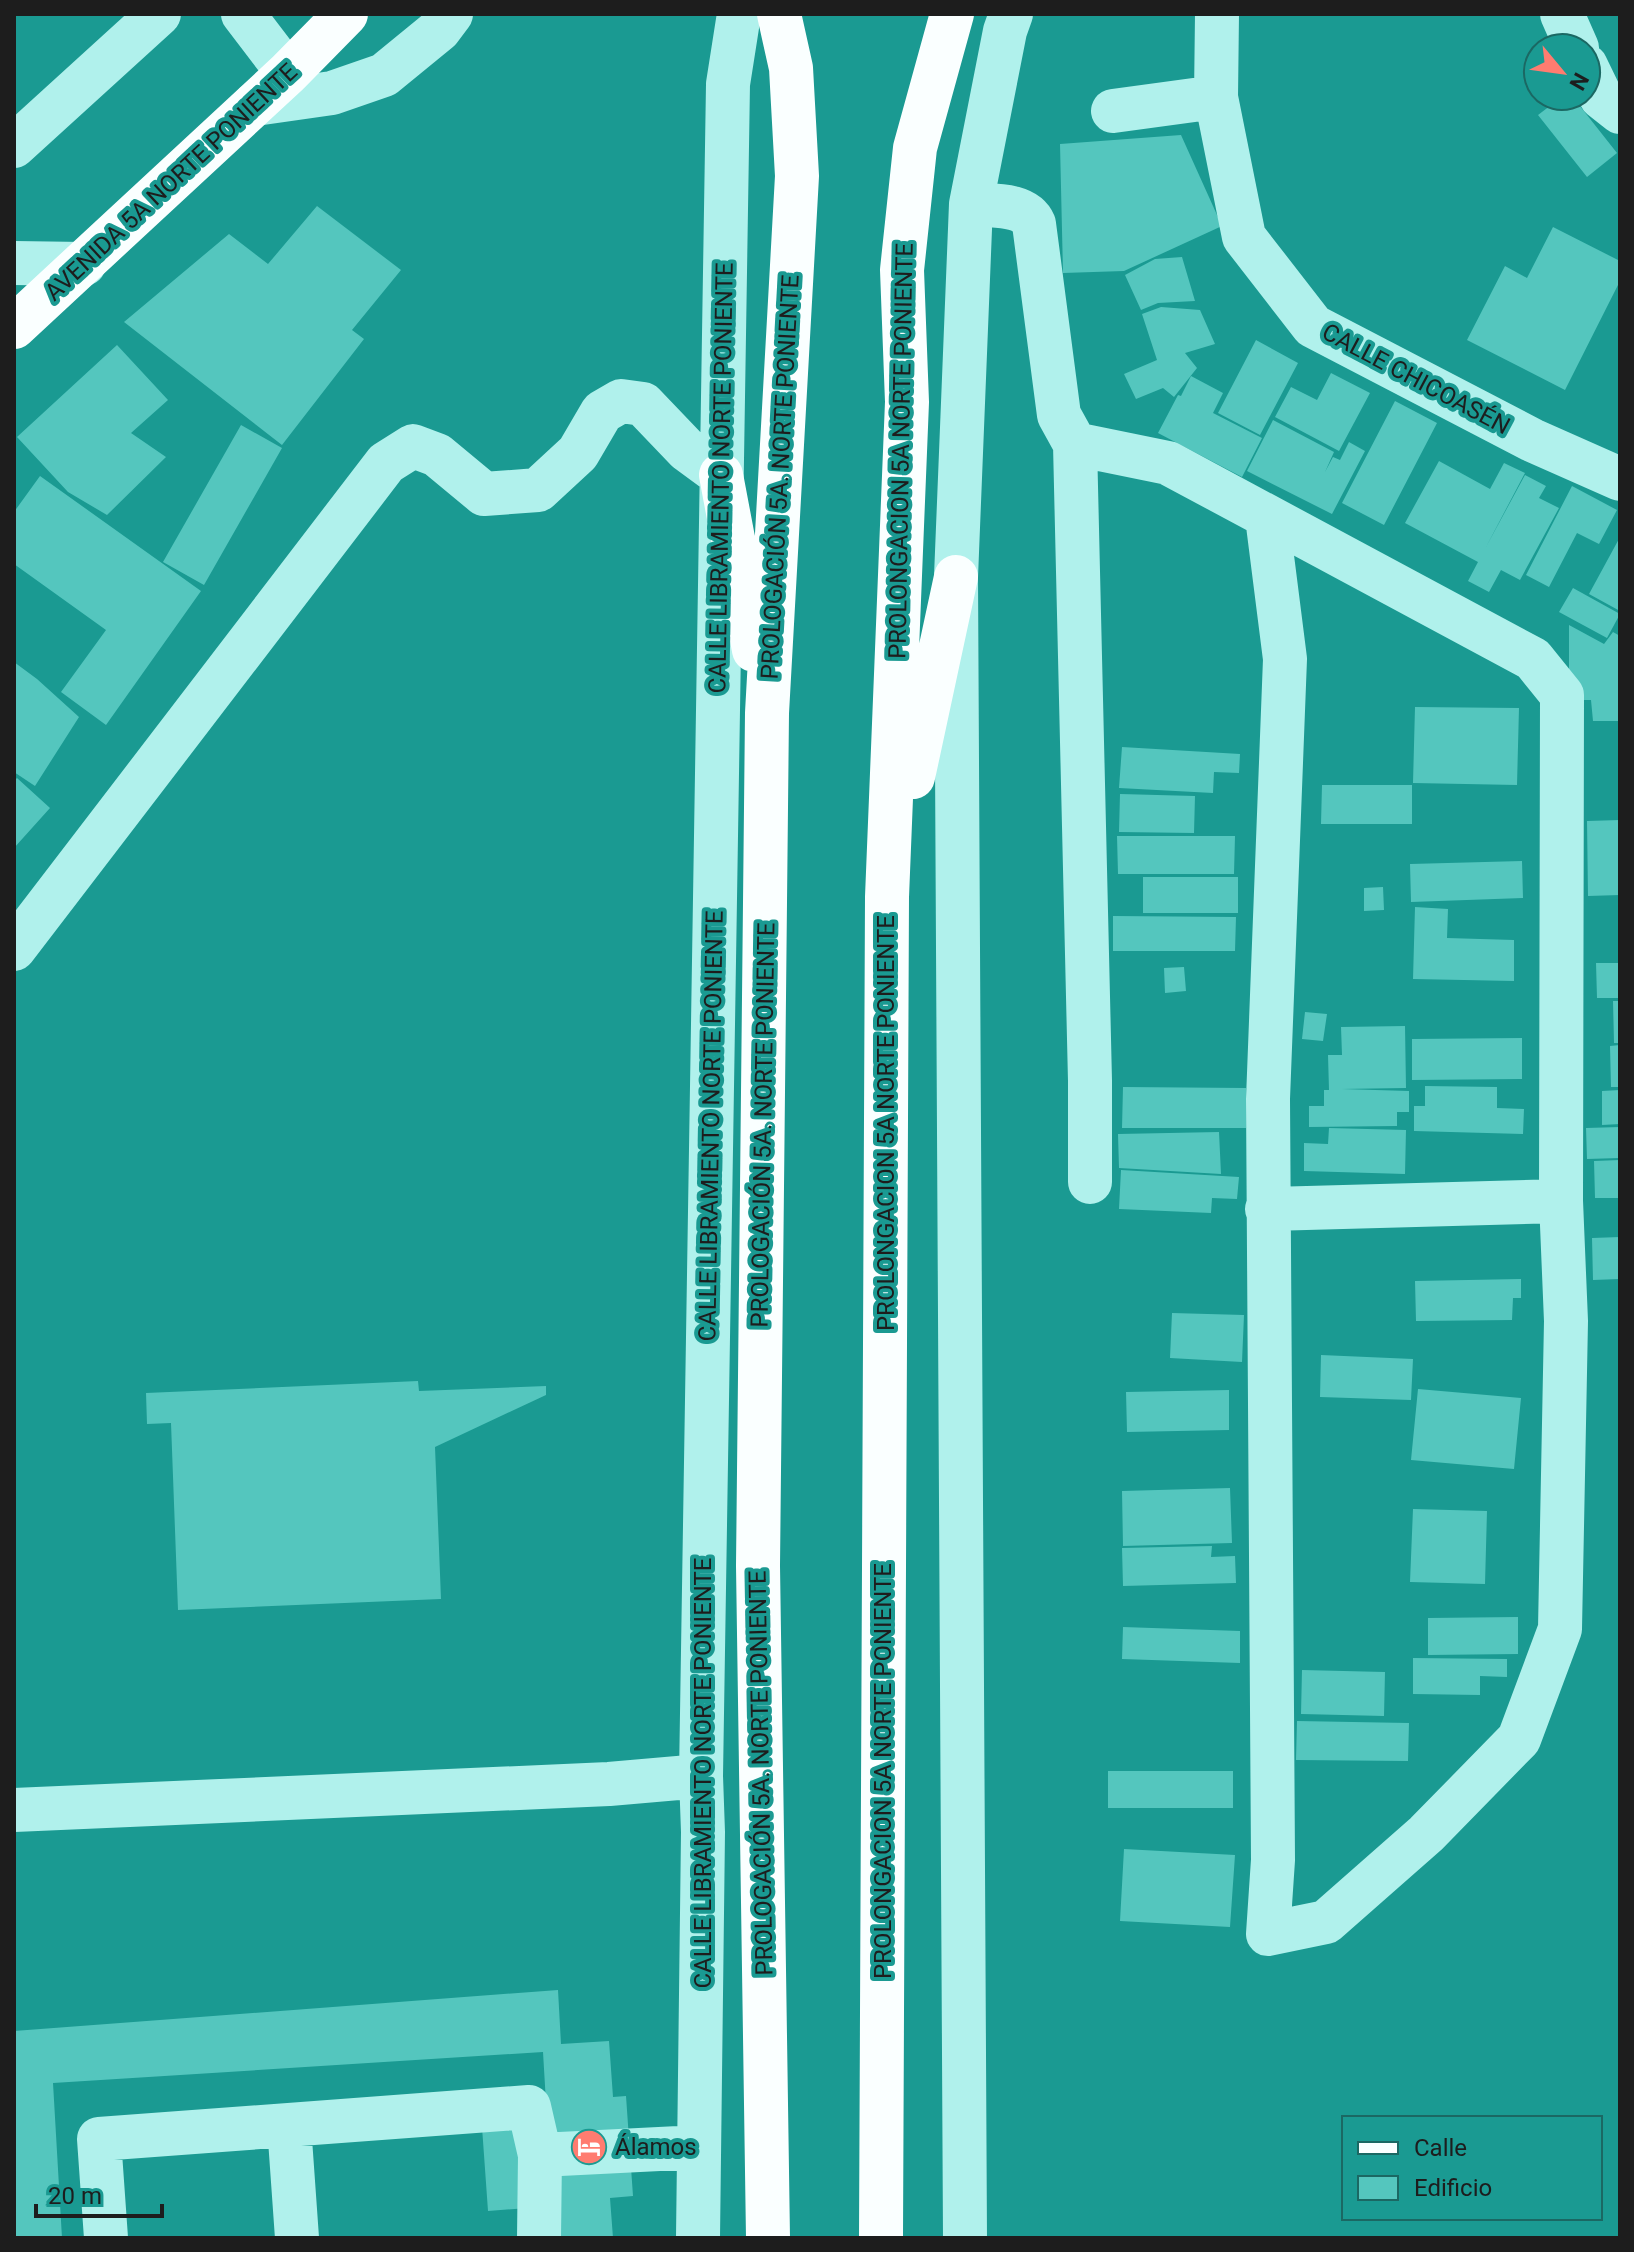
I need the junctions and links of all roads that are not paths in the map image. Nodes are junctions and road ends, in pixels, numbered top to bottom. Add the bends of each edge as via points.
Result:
1 (159, 14) edge
2 (243, 14) edge
3 (451, 14) edge
4 (739, 14) edge
5 (779, 14) edge
6 (952, 14) edge
7 (1011, 14) edge
8 (1217, 14) edge
9 (343, 21) edge
10 (288, 73) junction
11 (1216, 97) junction
12 (1602, 98) edge
13 (255, 104) junction
14 (1113, 111) dead end
15 (1620, 112) edge
16 (14, 146) edge
17 (971, 204) junction
18 (14, 263) edge
19 (84, 264) junction
20 (14, 327) edge
21 (1075, 444) junction
22 (721, 475) junction
23 (1620, 479) edge
24 (1267, 517) junction
25 (956, 577) junction
26 (767, 713) junction
27 (887, 897) junction
28 (14, 949) edge
29 (1090, 1182) dead end
30 (1561, 1201) junction
31 (1267, 1209) junction
32 (701, 1776) junction
33 (609, 1784) junction
34 (14, 1810) edge
35 (703, 1832) junction
36 (289, 2125) junction
37 (699, 2147) junction
38 (540, 2155) junction
39 (106, 2238) edge
40 (297, 2238) edge
41 (539, 2238) edge
42 (698, 2238) edge
43 (768, 2238) edge
44 (881, 2238) edge
45 (965, 2238) edge

1 - 16 street
2 - 10 street
3 - 13 street via 384,75 332,93
4 - 22 street, CALLE LIBRAMIENTO NORTE PONIENTE via 728,84
5 - 26 main road, PROLOGACIÓN 5A. NORTE PONIENTE via 791,68 797,176
6 - 27 main road, PROLONGACION 5A NORTE PONIENTE via 915,148 902,270 907,402
7 - 17 street
8 - 11 street, CALLE CHICOASÉN
9 - 10 main road, AVENIDA 5A NORTE PONIENTE
10 - 13 main road, AVENIDA 5A NORTE PONIENTE
11 - 14 street
11 - 23 street, CALLE CHICOASÉN via 1244,237 1313,326 1532,440
12 - 15 street
13 - 19 main road, AVENIDA 5A NORTE PONIENTE
17 - 21 street via 1031,215 1059,415
17 - 25 street
18 - 19 street
19 - 20 main road, AVENIDA 5A NORTE PONIENTE
21 - 24 street via 1168,463
21 - 29 street
22 - 26 main road
22 - 28 street via 687,450 643,404 621,401 602,412 578,453 538,490 484,494 437,455 413,446 386,463
22 - 32 street, CALLE LIBRAMIENTO NORTE PONIENTE
24 - 30 street via 1533,659 1562,695
24 - 31 street via 1285,659
25 - 27 main road
25 - 45 street
26 - 43 main road, PROLOGACIÓN 5A. NORTE PONIENTE via 758,1566
27 - 44 main road, PROLONGACION 5A NORTE PONIENTE
30 - 31 street
30 - 31 street via 1566,1321 1560,1629 1519,1739 1426,1834 1326,1922 1268,1934 1273,1844
32 - 33 street
32 - 35 street, CALLE LIBRAMIENTO NORTE PONIENTE
33 - 34 street
33 - 35 street via 657,1803
35 - 37 street, CALLE LIBRAMIENTO NORTE PONIENTE
36 - 38 street via 529,2107
36 - 39 street via 99,2139
36 - 40 street
37 - 38 street
37 - 42 street, CALLE LIBRAMIENTO NORTE PONIENTE
38 - 41 street

